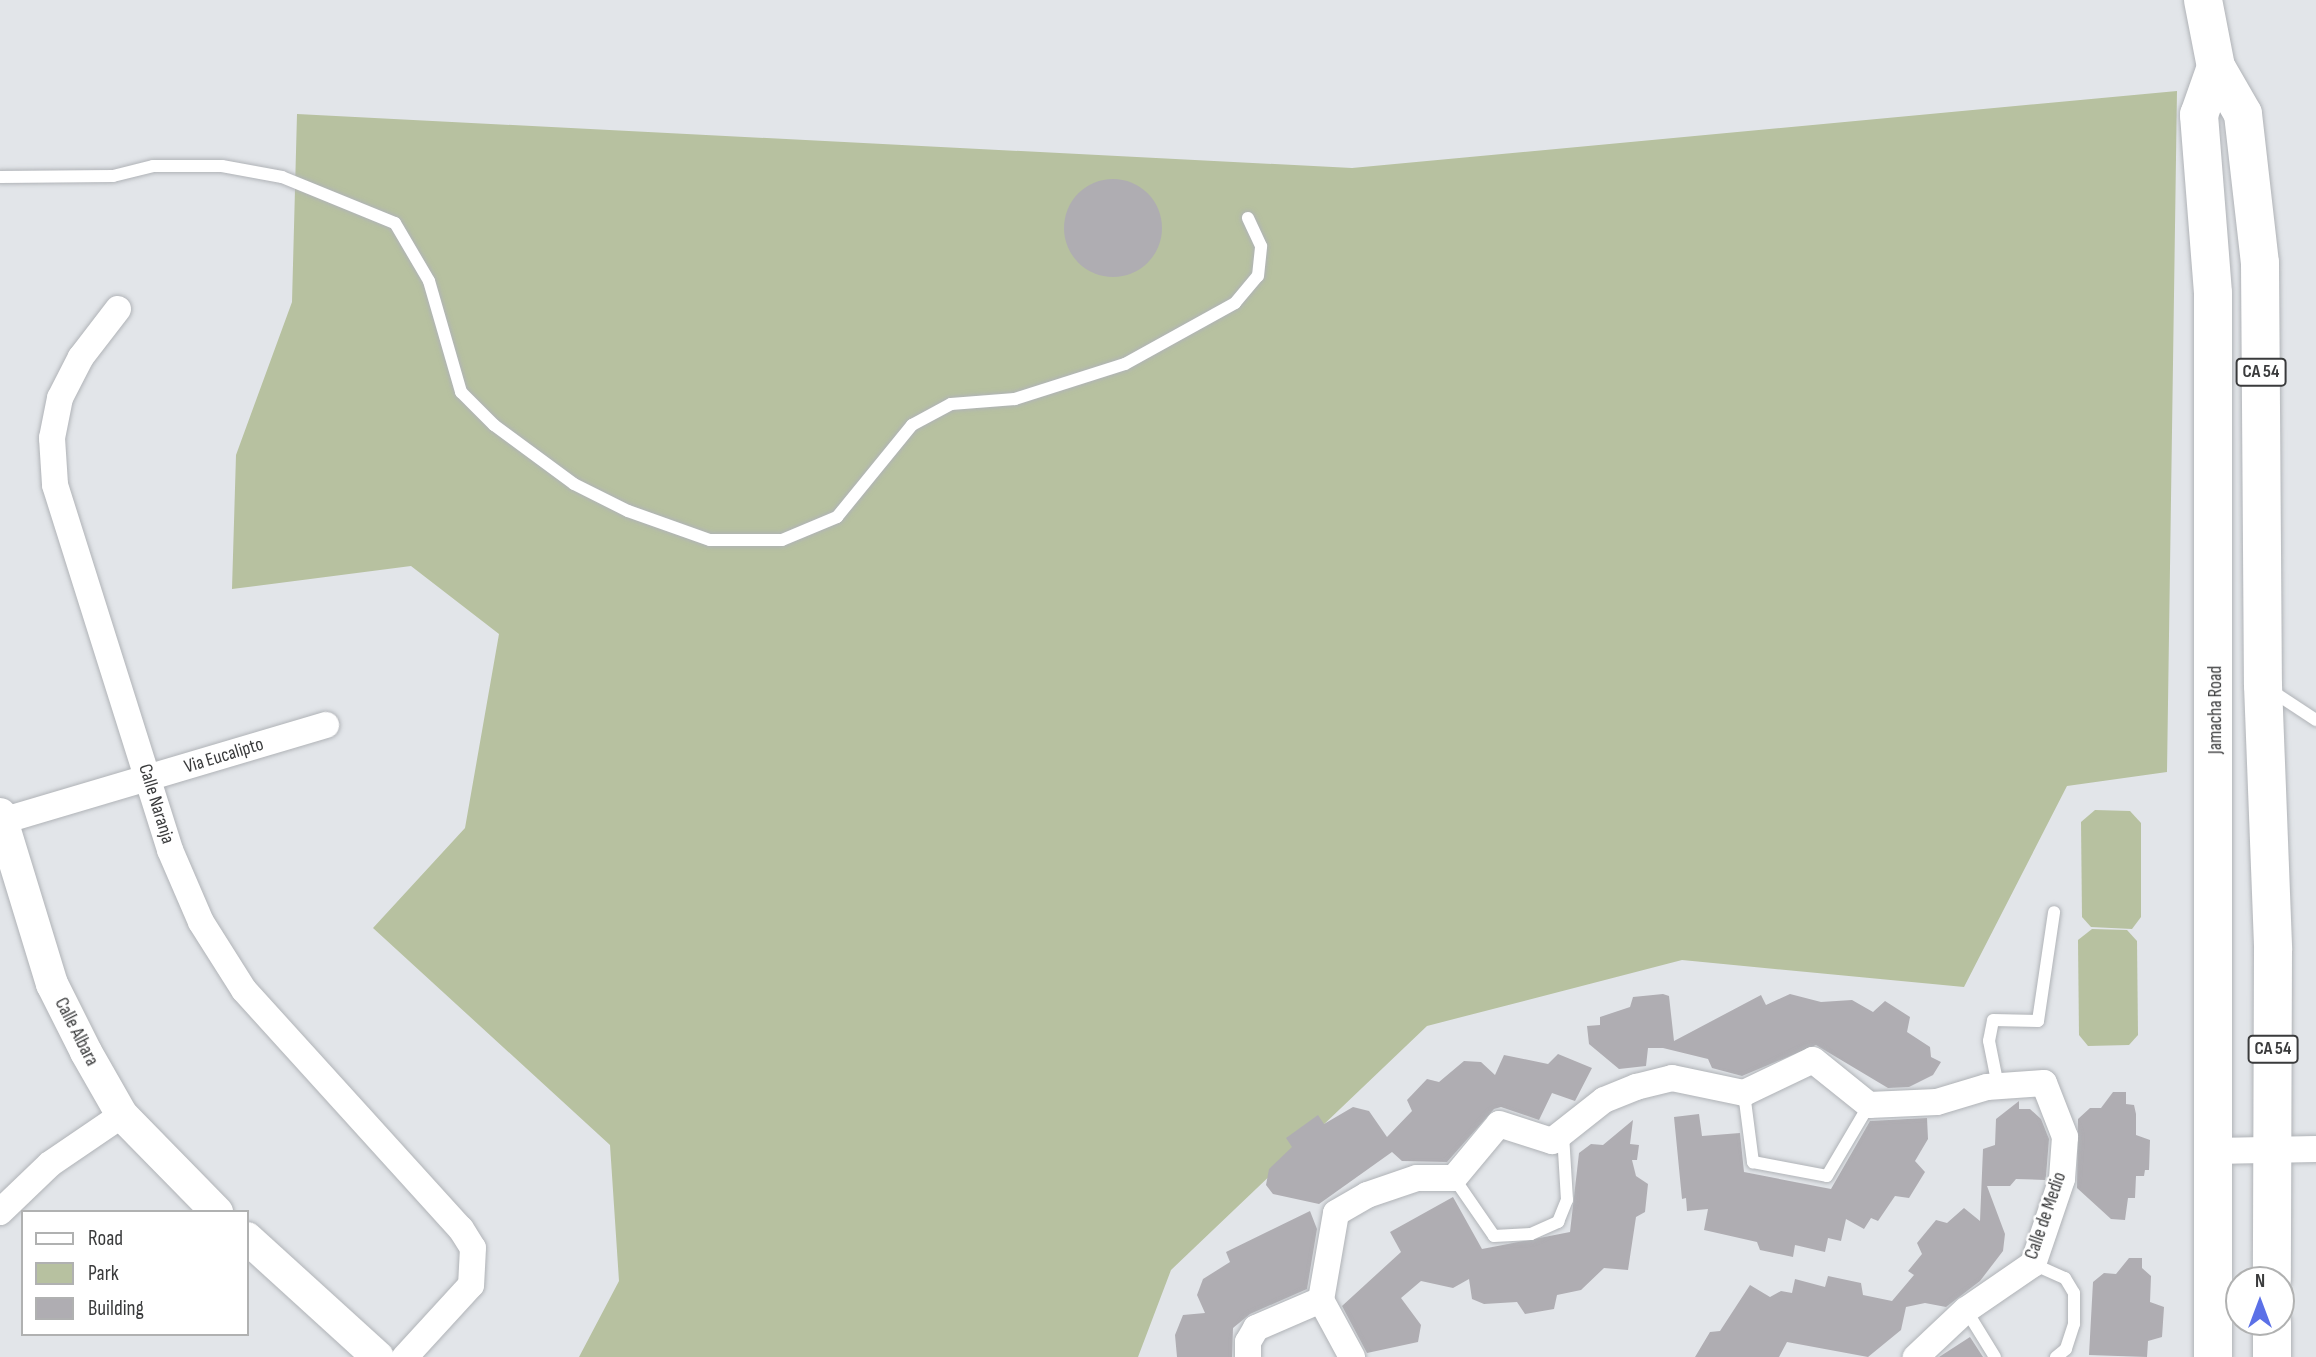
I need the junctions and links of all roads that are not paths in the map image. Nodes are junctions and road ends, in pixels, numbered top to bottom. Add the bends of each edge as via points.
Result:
1 (2203, 0) edge
2 (2216, 67) junction
3 (0, 177) edge
4 (1248, 218) dead end
5 (118, 309) dead end
6 (2263, 685) junction
7 (2316, 720) edge
8 (326, 725) dead end
9 (2216, 735) junction
10 (148, 779) junction
11 (1, 818) edge
12 (2054, 912) dead end
13 (1993, 1087) junction
14 (1744, 1093) junction
15 (1869, 1105) junction
16 (122, 1115) junction
17 (1563, 1133) junction
18 (2273, 1147) junction
19 (2316, 1149) edge
20 (2214, 1151) junction
21 (1454, 1178) junction
22 (2, 1204) edge
23 (215, 1210) edge
24 (248, 1239) edge
25 (2034, 1264) junction
26 (2272, 1266) edge
27 (1321, 1300) junction
28 (1966, 1310) junction
29 (2272, 1336) edge
30 (378, 1357) edge
31 (405, 1357) edge
32 (1248, 1357) edge
33 (1352, 1357) edge
34 (1916, 1357) edge
35 (1995, 1357) edge
36 (2056, 1357) edge
37 (2213, 1357) edge
38 (2272, 1357) edge

1 - 2 main road, CA 54
2 - 6 main road, CA 54 via 2243,114 2260,263
2 - 9 main road, Jamacha Road / CA 54 via 2199,115 2213,293
3 - 4 lane via 113,176 153,166 222,166 282,177 395,223 429,281 461,392 486,417 574,484 628,511 710,540 782,540 837,517 912,425 941,409 951,404 1015,399 1125,363 1235,303 1258,275 1261,246
5 - 10 street, Calle Naranja via 69,377 55,418 51,459 55,485
6 - 7 lane
6 - 9 main road
6 - 18 main road, CA 54 via 2273,950
8 - 10 street, Via Eucalipto
9 - 20 main road, Jamacha Road / CA 54
10 - 11 street, Via Eucalipto
10 - 31 street, Calle Naranja via 184,885 243,990 461,1229 473,1248 471,1284
11 - 16 street, Calle Albara via 52,984
12 - 13 lane via 2038,1021 1993,1020 1989,1041
13 - 15 street via 1937,1102
13 - 25 street, Calle de Medio via 2044,1083 2065,1136 2062,1179
14 - 15 street via 1813,1060
14 - 15 lane via 1753,1162 1827,1176
14 - 17 street via 1672,1078 1604,1100
16 - 22 street via 50,1164
16 - 23 street, Calle Albara
17 - 21 street via 1552,1141 1499,1124
17 - 21 lane via 1567,1200 1558,1222 1531,1234 1494,1237
18 - 19 street
18 - 20 street
18 - 26 main road, CA 54
20 - 37 main road, Jamacha Road / CA 54
21 - 27 street via 1417,1178 1367,1195 1336,1213
24 - 30 street
25 - 28 street, Calle de Medio
25 - 36 lane via 2065,1278 2074,1293 2074,1325 2066,1349
27 - 32 street via 1256,1328 1248,1342
27 - 33 street
28 - 34 street, Calle de Medio
28 - 35 lane
29 - 38 main road

